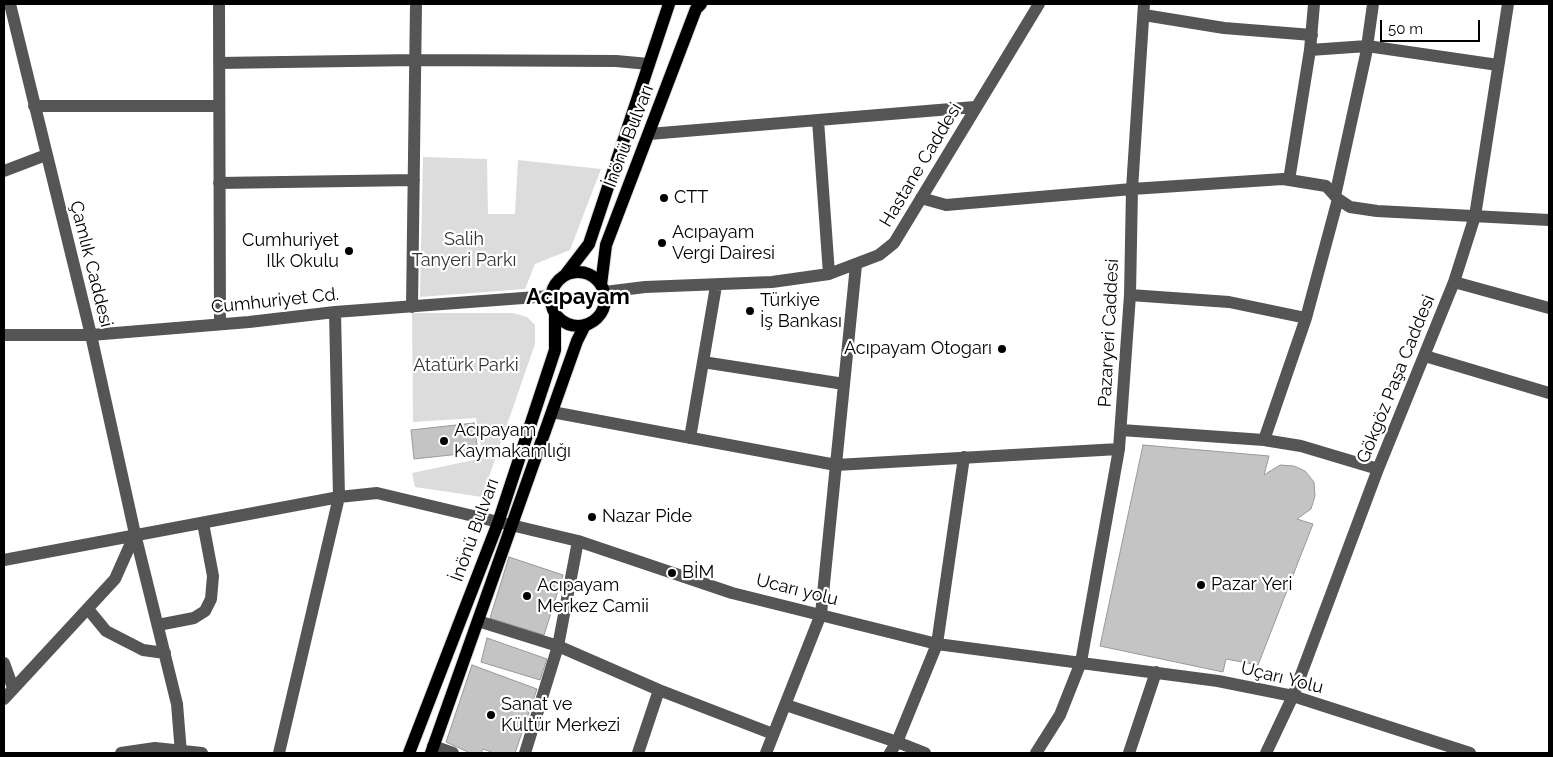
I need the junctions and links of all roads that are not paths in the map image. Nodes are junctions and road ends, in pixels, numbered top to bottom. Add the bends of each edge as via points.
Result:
1 (10, 4) edge
2 (218, 4) edge
3 (416, 4) edge
4 (669, 4) edge
5 (701, 4) edge
6 (1039, 4) edge
7 (1314, 4) edge
8 (1373, 4) edge
9 (1508, 4) edge
10 (1144, 9) edge
11 (1312, 35) junction
12 (1367, 46) junction
13 (1310, 50) junction
14 (415, 60) junction
15 (218, 63) junction
16 (649, 64) junction
17 (1498, 65) junction
18 (34, 106) junction
19 (219, 106) junction
20 (976, 108) junction
21 (818, 120) junction
22 (649, 134) junction
23 (46, 155) junction
24 (4, 171) edge
25 (414, 180) junction
26 (1289, 180) junction
27 (219, 183) junction
28 (1132, 189) junction
29 (920, 198) junction
30 (1336, 198) junction
31 (1475, 216) junction
32 (1549, 220) edge
33 (856, 265) junction
34 (566, 274) junction
35 (829, 274) junction
36 (1454, 282) junction
37 (716, 286) junction
38 (603, 288) junction
39 (1130, 295) junction
40 (550, 296) junction
41 (412, 307) junction
42 (1549, 308) edge
43 (335, 312) junction
44 (555, 314) junction
45 (1306, 318) junction
46 (220, 324) junction
47 (585, 325) junction
48 (91, 335) junction
49 (5, 337) edge
50 (1425, 356) junction
51 (703, 362) junction
52 (844, 384) junction
53 (1549, 393) edge
54 (552, 412) junction
55 (1121, 430) junction
56 (690, 438) junction
57 (1264, 440) junction
58 (1119, 449) junction
59 (964, 457) junction
60 (836, 465) junction
61 (1378, 470) junction
62 (339, 497) junction
63 (203, 523) junction
64 (498, 523) junction
65 (512, 525) junction
66 (135, 534) junction
67 (578, 540) junction
68 (4, 560) edge
69 (88, 609) junction
70 (820, 614) junction
71 (478, 621) junction
72 (158, 625) junction
73 (937, 644) junction
74 (558, 646) junction
75 (165, 653) junction
76 (1081, 662) junction
77 (4, 663) edge
78 (1156, 672) junction
79 (13, 688) junction
80 (659, 690) junction
81 (1293, 696) junction
82 (4, 699) edge
83 (786, 705) junction
84 (773, 734) junction
85 (898, 742) junction
86 (432, 750) edge
87 (181, 752) edge
88 (121, 753) edge
89 (202, 753) edge
90 (279, 753) edge
91 (409, 753) edge
92 (453, 753) edge
93 (525, 753) edge
94 (638, 753) edge
95 (766, 753) edge
96 (890, 753) edge
97 (925, 753) edge
98 (1036, 753) edge
99 (1128, 753) edge
100 (1266, 753) edge
101 (1469, 753) edge

1 - 18 street, Çamlık Caddesi
2 - 15 street
3 - 14 street
4 - 16 main road, İnönü Bulvarı
5 - 22 main road, İnönü Bulvarı via 696,9
6 - 20 street, Hastane Caddesi
7 - 11 street
8 - 12 street
9 - 17 street, Gökgöz Paşa Caddesi
10 - 11 street via 1224,28
10 - 28 street, Pazaryeri Caddesi
11 - 13 street
12 - 13 street
12 - 17 street
12 - 30 street
13 - 26 street
14 - 15 street
14 - 16 street
14 - 25 street
15 - 19 street
16 - 34 main road, İnönü Bulvarı via 589,244
17 - 31 street, Gökgöz Paşa Caddesi
18 - 19 street
18 - 23 street, Çamlık Caddesi
19 - 27 street
20 - 21 street
20 - 29 street, Hastane Caddesi
21 - 22 street
21 - 35 street
22 - 38 main road, İnönü Bulvarı via 606,245
23 - 24 street
23 - 48 street, Çamlık Caddesi
25 - 27 street
25 - 41 street
26 - 28 street
26 - 30 street via 1326,186
27 - 46 street
28 - 29 street via 946,205
28 - 39 street, Pazaryeri Caddesi
29 - 33 street, Hastane Caddesi via 894,244
30 - 31 street via 1350,208
30 - 45 street
31 - 32 street
31 - 36 street, Gökgöz Paşa Caddesi
33 - 35 street, Hastane Caddesi
33 - 52 street
34 - 38 main road via 582,271 590,274
34 - 40 main road via 558,279
35 - 37 street, Hastane Caddesi
36 - 42 street
36 - 50 street, Gökgöz Paşa Caddesi
37 - 38 street, Hastane Caddesi
37 - 51 street
38 - 47 main road via 605,301 599,316
39 - 45 street via 1230,302
39 - 55 street, Pazaryeri Caddesi
40 - 41 street, Cumhuriyet Cd.
40 - 44 main road
41 - 43 street, Cumhuriyet Cd.
43 - 46 street, Cumhuriyet Cd.
43 - 62 street
44 - 47 main road via 568,325
44 - 64 main road, İnönü Bulvarı via 555,350
45 - 57 street
46 - 48 street, Cumhuriyet Cd.
47 - 54 main road, İnönü Bulvarı
48 - 49 street, Cumhuriyet Cd.
48 - 66 street, Çamlık Caddesi
50 - 53 street
50 - 61 street, Gökgöz Paşa Caddesi
51 - 52 street
51 - 56 street
52 - 60 street
54 - 56 street
54 - 65 main road, İnönü Bulvarı
55 - 57 street
55 - 58 street, Pazaryeri Caddesi
56 - 60 street
57 - 61 street via 1301,446
58 - 59 street
58 - 76 street, Pazaryeri Caddesi
59 - 60 street
59 - 73 street
60 - 70 street
61 - 81 street, Gökgöz Paşa Caddesi
62 - 63 street, Ucarı yolu
62 - 64 street, Ucarı yolu via 377,493
62 - 90 street
63 - 66 street, Ucarı yolu
63 - 72 street via 212,576 211,599 205,611 194,618
64 - 65 street, Ucarı yolu
64 - 91 main road, İnönü Bulvarı
65 - 67 street, Ucarı yolu
65 - 71 main road, İnönü Bulvarı
66 - 68 street, Ucarı yolu
66 - 69 street via 115,579
66 - 72 street, Çamlık Caddesi
67 - 70 street, Ucarı yolu via 732,592
67 - 74 street
69 - 75 street via 106,631 143,650
69 - 79 street
70 - 73 street, Ucarı yolu
70 - 83 street
71 - 74 street
71 - 86 main road, İnönü Bulvarı
72 - 75 street, Çamlık Caddesi
73 - 76 street, Ucarı yolu
73 - 85 street
74 - 80 street
74 - 93 street
75 - 87 street, Çamlık Caddesi via 177,704
76 - 78 street, Uçarı Yolu
76 - 98 street, Pazaryeri Caddesi via 1060,715
77 - 79 street
78 - 81 street, Uçarı Yolu
78 - 99 street
79 - 82 street
80 - 84 street
80 - 94 street
81 - 100 street, Gökgöz Paşa Caddesi
81 - 101 street, Uçarı Yolu
83 - 84 street
83 - 85 street
84 - 95 street
85 - 96 street
85 - 97 street
86 - 92 street
87 - 88 street via 155,748
87 - 89 street

